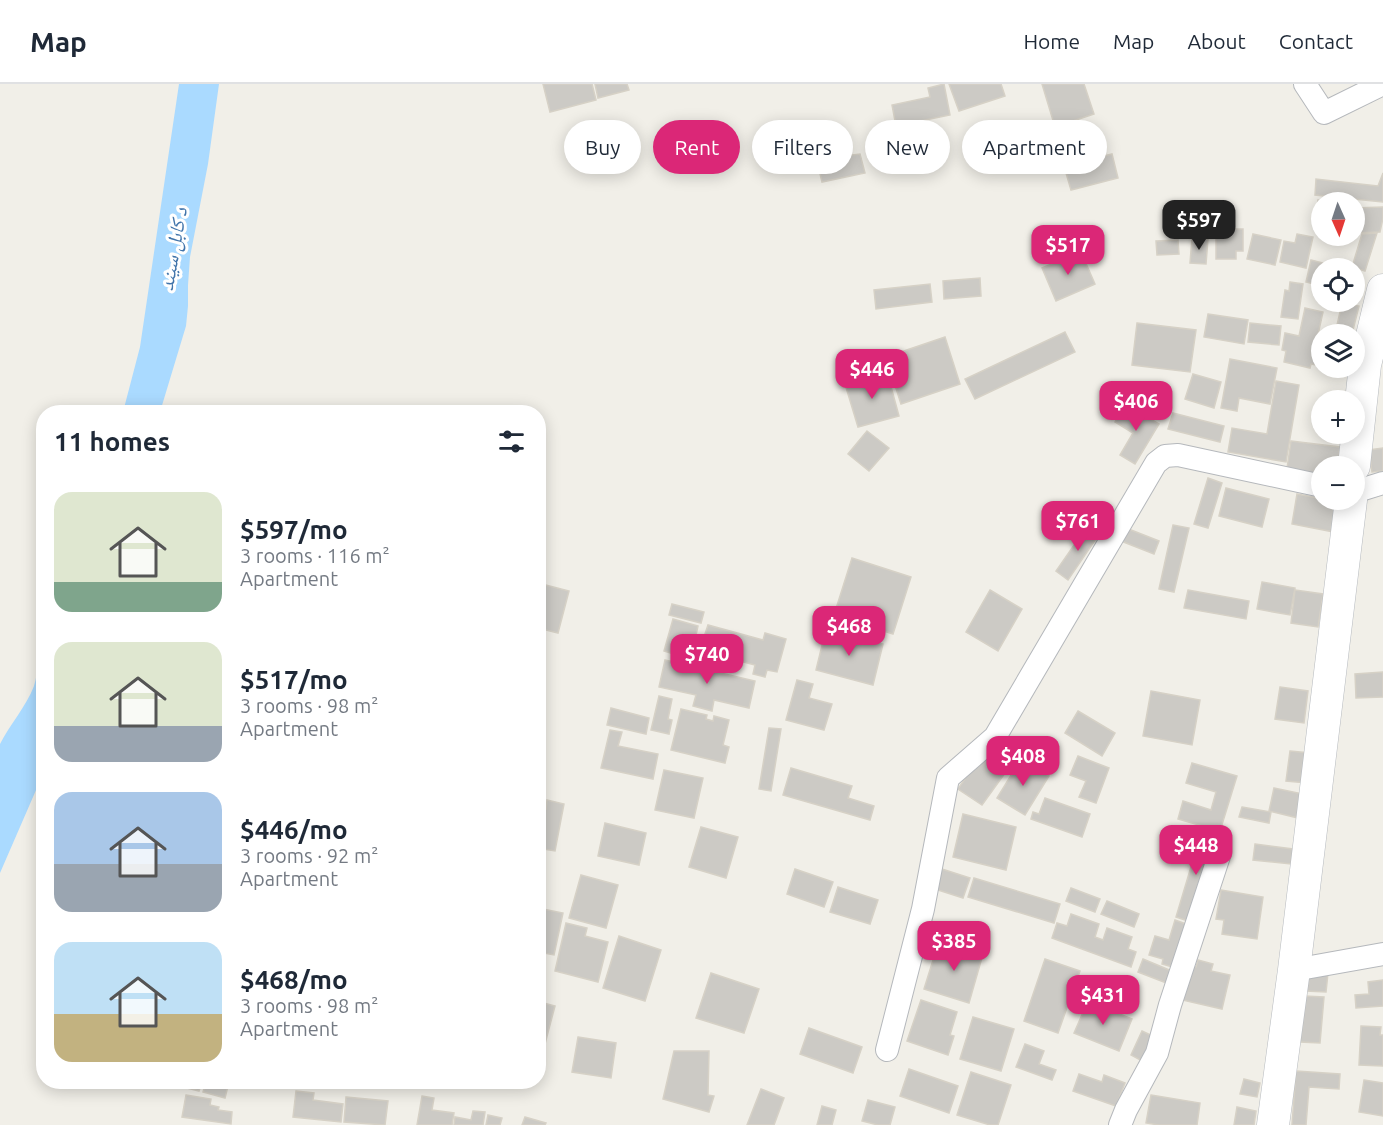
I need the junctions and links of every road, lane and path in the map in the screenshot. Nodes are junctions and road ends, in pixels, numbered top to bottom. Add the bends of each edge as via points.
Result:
1 (1305, 84) edge
2 (1383, 84) edge
3 (1383, 290) edge
4 (1355, 456) edge
5 (1383, 483) edge
6 (1311, 484) edge
7 (1365, 489) edge
8 (1350, 510) edge
9 (1220, 853) dead end
10 (1383, 954) edge
11 (1294, 970) junction
12 (887, 1050) dead end
13 (1120, 1125) edge
14 (1273, 1125) edge

1 - 2 street via 1324,113
3 - 4 main road via 1365,365
5 - 7 street
6 - 12 street via 1178,455 1165,456 1156,464 995,737 948,778 923,909
8 - 11 main road
9 - 13 street via 1156,1053
10 - 11 street
11 - 14 main road

